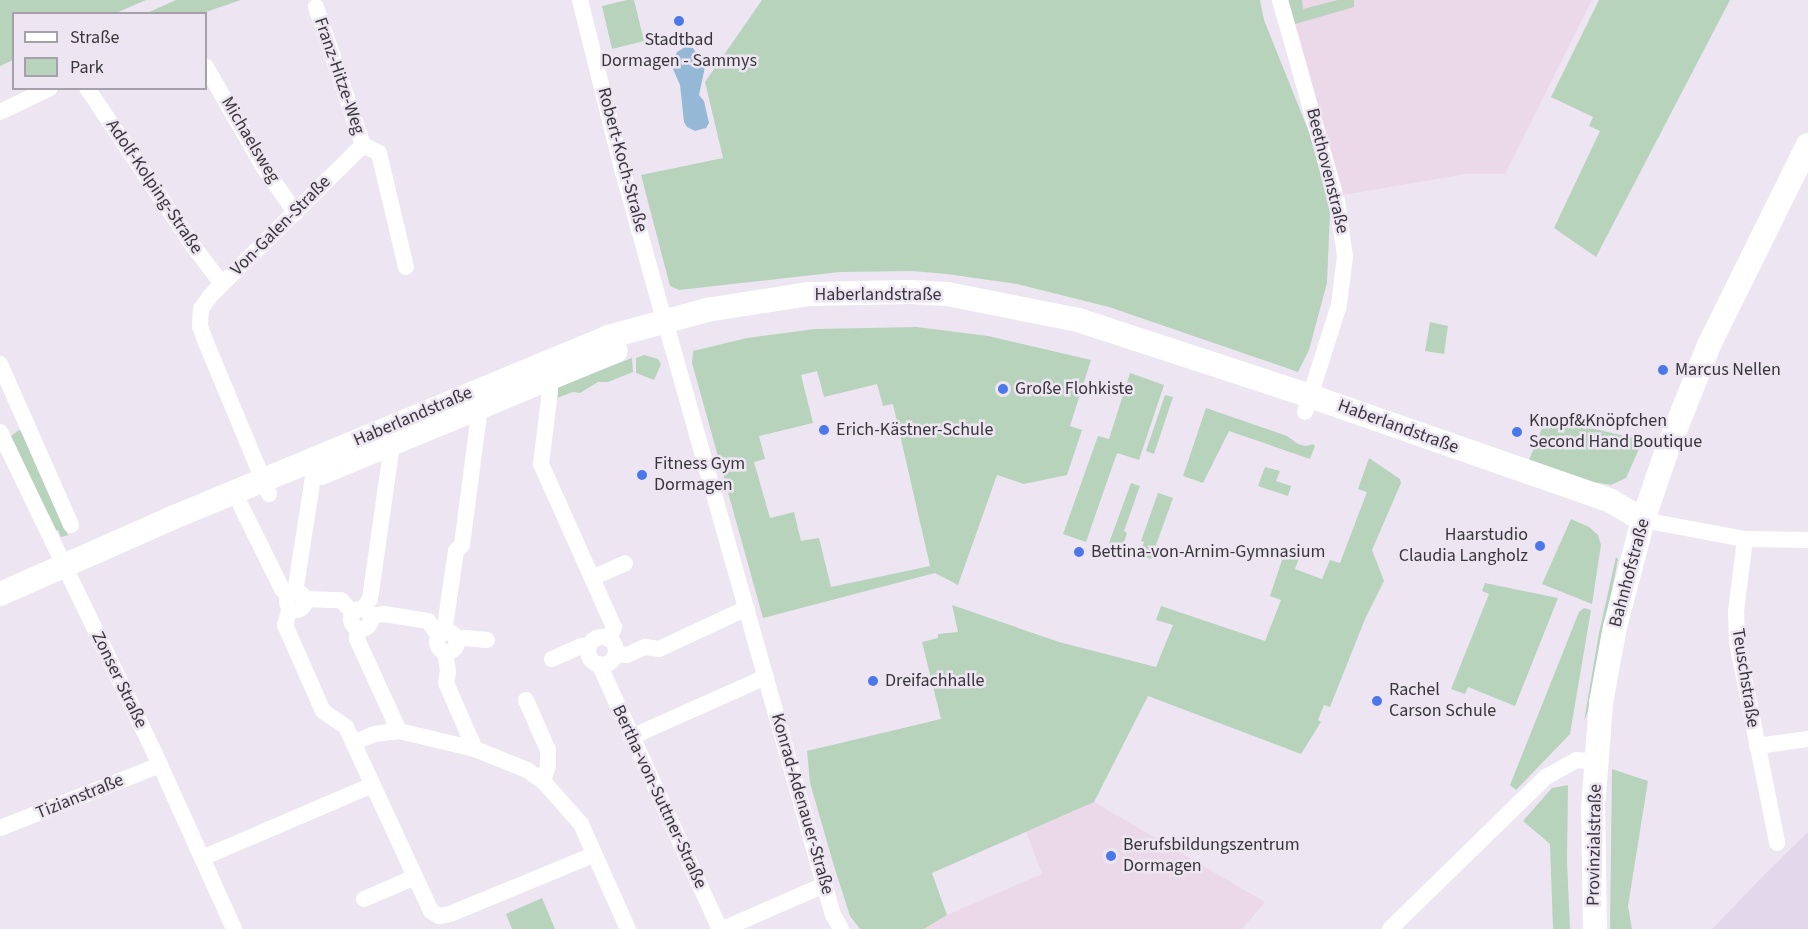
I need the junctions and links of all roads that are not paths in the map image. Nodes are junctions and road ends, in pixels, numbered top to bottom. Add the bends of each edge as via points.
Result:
1 (580, 0) edge
2 (1280, 0) edge
3 (316, 7) dead end
4 (207, 69) edge
5 (46, 90) edge
6 (88, 90) edge
7 (0, 112) edge
8 (363, 145) junction
9 (1808, 145) edge
10 (296, 213) junction
11 (406, 267) dead end
12 (222, 284) junction
13 (667, 327) junction
14 (0, 364) edge
15 (548, 380) junction
16 (1308, 404) junction
17 (480, 407) junction
18 (23, 416) junction
19 (0, 426) edge
20 (0, 432) edge
21 (392, 445) junction
22 (313, 477) junction
23 (267, 487) junction
24 (241, 506) junction
25 (1643, 520) junction
26 (71, 525) dead end
27 (1745, 539) junction
28 (1808, 540) edge
29 (625, 562) dead end
30 (66, 572) junction
31 (592, 578) junction
32 (0, 594) edge
33 (295, 599) junction
34 (747, 608) junction
35 (0, 610) edge
36 (361, 617) junction
37 (446, 640) junction
38 (487, 640) dead end
39 (612, 646) junction
40 (589, 647) junction
41 (552, 659) dead end
42 (599, 664) junction
43 (766, 677) junction
44 (526, 700) dead end
45 (399, 731) junction
46 (631, 737) junction
47 (1808, 739) edge
48 (353, 743) junction
49 (1757, 746) junction
50 (475, 749) junction
51 (1596, 762) junction
52 (160, 765) junction
53 (543, 781) junction
54 (372, 785) junction
55 (0, 828) edge
56 (1777, 843) dead end
57 (593, 855) junction
58 (202, 858) junction
59 (416, 877) junction
60 (824, 885) junction
61 (364, 899) dead end
62 (234, 929) edge
63 (628, 929) edge
64 (721, 929) edge
65 (841, 929) edge
66 (1390, 929) edge
67 (1595, 929) edge

1 - 13 street, Robert-Koch-Straße via 626,185
2 - 16 street, Beethovenstraße via 1337,201 1346,256 1339,305
3 - 8 street, Franz-Hitze-Weg
4 - 10 street, Michaelsweg via 264,168
5 - 7 street
6 - 12 street, Adolf-Kolping-Straße
8 - 10 street, Von-Galen-Straße
8 - 11 street via 379,153
9 - 25 street, Bahnhofstraße via 1704,356
10 - 12 street, Von-Galen-Straße
12 - 23 street, Von-Galen-Straße via 201,309 200,326
13 - 15 street, Haberlandstraße
13 - 16 street, Haberlandstraße via 773,298 808,294 947,294 1078,320
13 - 23 street, Haberlandstraße via 608,337
13 - 34 street, Konrad-Adenauer-Straße
14 - 18 street
15 - 17 street, Haberlandstraße
15 - 31 street via 541,464
16 - 25 street, Haberlandstraße via 1611,501
17 - 21 street, Haberlandstraße
17 - 37 street, Haberlandstraße
18 - 19 street
18 - 26 street
20 - 30 street, Zonser Straße
21 - 22 street, Haberlandstraße
21 - 36 street, Haberlandstraße via 370,599
22 - 23 street, Haberlandstraße
22 - 33 street
23 - 24 street, Haberlandstraße
23 - 30 street, Haberlandstraße
24 - 30 street, Haberlandstraße
24 - 33 street via 282,589
25 - 27 street
25 - 51 street, Bahnhofstraße via 1615,627 1601,703
27 - 28 street
27 - 49 street, Teuschstraße via 1736,611 1737,642
29 - 31 street
30 - 32 street, Haberlandstraße
30 - 35 street, Haberlandstraße
30 - 52 street, Zonser Straße
31 - 39 street via 614,627
33 - 36 street via 341,600
33 - 48 street via 285,625 324,711 346,727
34 - 39 street via 659,649 645,647 627,655
34 - 43 street, Konrad-Adenauer-Straße
36 - 37 street via 384,615 428,621
36 - 45 street via 357,639
37 - 38 street
37 - 50 street, Haberlandstraße via 446,683
39 - 40 street via 597,638
39 - 42 street via 611,661
40 - 41 street via 582,646
40 - 42 street, Bertha-von-Suttner-Straße via 592,660
42 - 46 street, Bertha-von-Suttner-Straße
43 - 46 street
43 - 60 street, Konrad-Adenauer-Straße
44 - 53 street via 548,750
45 - 48 street via 374,734
45 - 50 street
46 - 64 street, Bertha-von-Suttner-Straße
47 - 49 street, Teuschstraße
48 - 54 street
49 - 56 street, Teuschstraße
50 - 53 street via 527,770
51 - 66 street via 1577,760 1546,777
51 - 67 street, Provinzialstraße via 1592,860
52 - 55 street, Tizianstraße
52 - 58 street, Zonser Straße
53 - 57 street via 580,824
54 - 58 street
54 - 59 street
57 - 59 street via 439,916 431,911
57 - 63 street
58 - 62 street, Zonser Straße
59 - 61 street
60 - 64 street
60 - 65 street, Konrad-Adenauer-Straße

